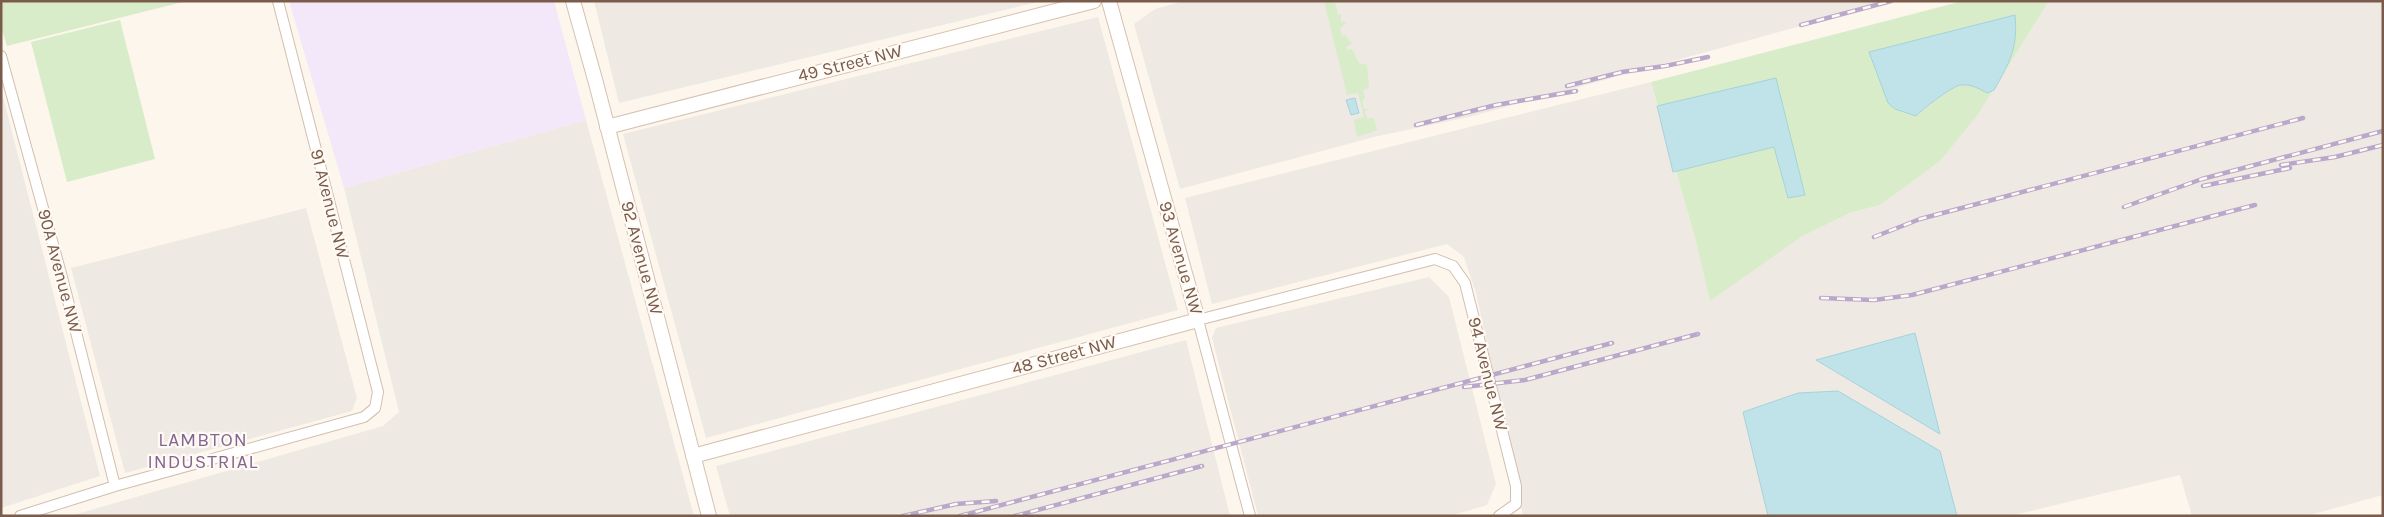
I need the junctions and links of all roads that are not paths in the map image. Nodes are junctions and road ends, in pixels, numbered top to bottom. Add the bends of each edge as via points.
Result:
1 (278, 1) edge
2 (572, 1) edge
3 (1094, 1) edge
4 (1109, 1) edge
5 (1, 56) edge
6 (607, 127) junction
7 (1435, 259) joint
8 (1198, 320) junction
9 (693, 456) junction
10 (115, 486) junction
11 (20, 516) edge
12 (709, 516) edge
13 (1250, 516) edge
14 (1499, 516) edge

1 - 10 street, 91 Avenue NW via 378,392 375,408 364,417
2 - 6 street, 92 Avenue NW
3 - 6 street, 49 Street NW
4 - 8 street, 93 Avenue NW
5 - 10 street, 90A Avenue NW
6 - 9 street, 92 Avenue NW
7 - 8 street, 48 Street NW
7 - 14 street, 94 Avenue NW via 1453,266 1465,283 1516,486 1516,504
8 - 9 street, 48 Street NW
8 - 13 street, 93 Avenue NW
9 - 12 street, 92 Avenue NW
10 - 11 street

